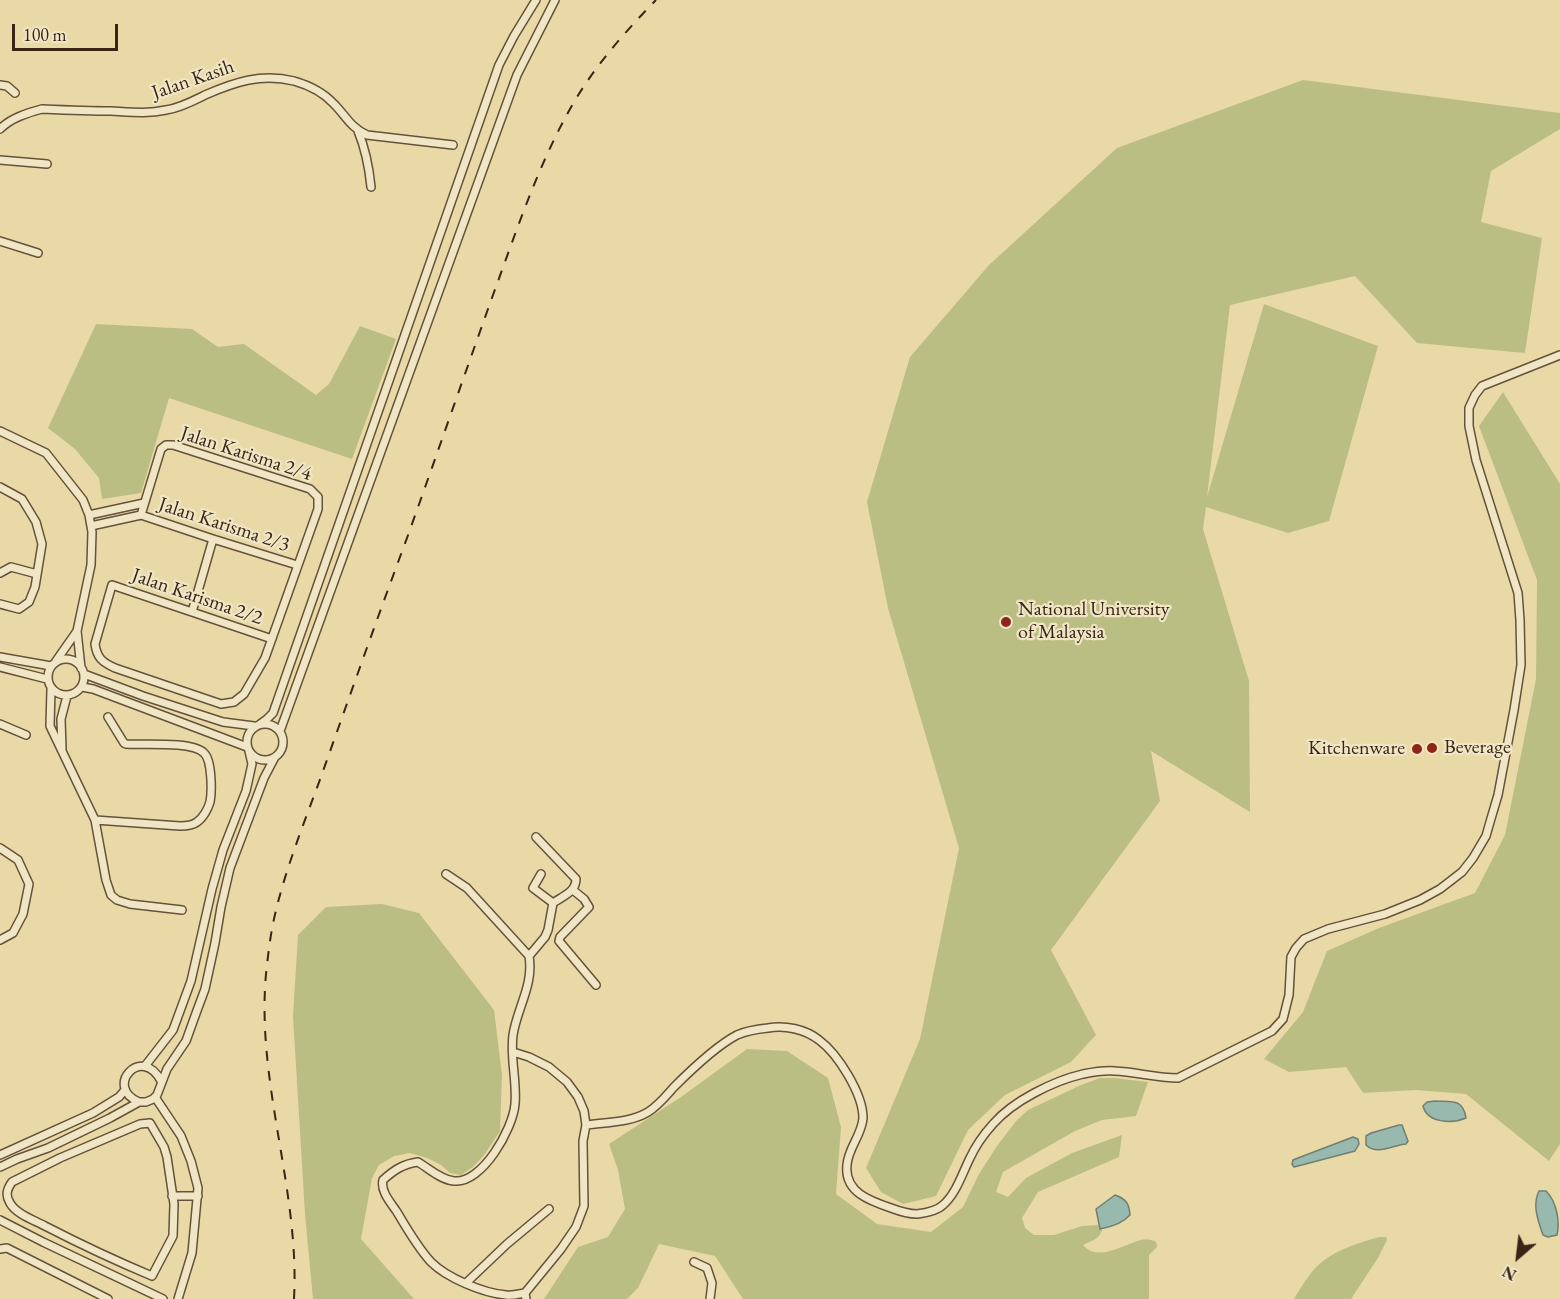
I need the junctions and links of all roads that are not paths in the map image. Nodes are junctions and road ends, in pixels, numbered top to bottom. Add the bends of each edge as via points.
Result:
1 (536, 0) edge
2 (555, 0) edge
3 (0, 85) edge
4 (15, 93) dead end
5 (0, 129) edge
6 (358, 131) junction
7 (453, 145) dead end
8 (0, 160) edge
9 (47, 164) dead end
10 (371, 187) dead end
11 (0, 241) edge
12 (38, 253) dead end
13 (1560, 355) edge
14 (0, 431) edge
15 (0, 487) edge
16 (144, 503) junction
17 (89, 515) junction
18 (141, 515) junction
19 (91, 526) junction
20 (213, 539) junction
21 (297, 565) junction
22 (0, 573) edge
23 (37, 574) junction
24 (0, 604) edge
25 (192, 612) junction
26 (77, 632) junction
27 (272, 639) junction
28 (0, 657) edge
29 (53, 664) junction
30 (0, 667) edge
31 (82, 671) junction
32 (47, 679) junction
33 (81, 687) junction
34 (51, 689) junction
35 (67, 696) junction
36 (108, 717) dead end
37 (0, 724) edge
38 (257, 725) junction
39 (280, 731) junction
40 (26, 735) dead end
41 (248, 749) junction
42 (62, 751) junction
43 (275, 757) junction
44 (96, 820) junction
45 (536, 837) dead end
46 (0, 848) edge
47 (446, 874) dead end
48 (541, 874) dead end
49 (573, 890) junction
50 (553, 903) junction
51 (182, 910) dead end
52 (0, 940) edge
53 (529, 956) junction
54 (596, 985) dead end
55 (513, 1052) junction
56 (145, 1066) junction
57 (161, 1081) junction
58 (125, 1090) junction
59 (155, 1097) junction
60 (139, 1102) junction
61 (586, 1125) junction
62 (51, 1146) junction
63 (0, 1155) edge
64 (57, 1160) junction
65 (0, 1167) edge
66 (172, 1196) junction
67 (198, 1196) junction
68 (549, 1209) dead end
69 (0, 1220) edge
70 (50, 1229) junction
71 (43, 1242) junction
72 (0, 1249) edge
73 (694, 1262) dead end
74 (466, 1283) junction
75 (525, 1296) edge
76 (108, 1299) edge
77 (163, 1299) edge
78 (178, 1299) edge
79 (710, 1299) edge

1 - 38 street via 499,65 273,712
2 - 39 street via 517,75
3 - 4 street
5 - 6 street, Jalan Kasih via 26,113 42,109 147,113 168,110 248,79 272,78 315,90 333,103
6 - 7 street
6 - 10 street via 366,149
8 - 9 street
11 - 12 street
13 - 61 street via 1482,386 1469,408 1476,460 1518,592 1520,620 1521,664 1514,710 1486,836 1462,872 1440,889 1385,914 1328,928 1304,939 1291,957 1283,1019 1272,1031 1178,1078 1112,1071 1082,1074 1053,1084 1026,1098 993,1124 942,1206 916,1214 862,1197 850,1183 846,1166 863,1117 858,1095 829,1049 799,1029 776,1027 739,1034 708,1056 648,1112 630,1120
14 - 17 street via 46,453
15 - 23 street via 22,499 36,522 42,544
16 - 17 street
16 - 18 street, Jalan Karisma 2/4
16 - 21 street, Jalan Karisma 2/4 via 161,449 166,445 310,489 318,497 318,509
17 - 19 street
18 - 19 street
18 - 20 street, Jalan Karisma 2/3
19 - 26 street via 91,565
20 - 21 street, Jalan Karisma 2/3
20 - 25 street
21 - 27 street
22 - 23 street via 11,567
23 - 24 street via 28,602 18,609
25 - 27 street, Jalan Karisma 2/2
25 - 27 street, Jalan Karisma 2/2 via 112,585 95,644 99,659 221,704 234,702 244,694
26 - 29 street
26 - 31 street
28 - 29 street
29 - 31 street via 70,660
29 - 32 street
30 - 32 street
31 - 33 street
31 - 38 street via 223,722
32 - 34 street
33 - 35 street
33 - 41 street
34 - 35 street
34 - 42 street via 50,726
35 - 42 street via 61,718
36 - 44 street via 126,744 175,745 204,753 208,760 210,802 198,822 191,825
37 - 40 street
38 - 39 street via 267,723
38 - 41 street via 248,735
39 - 43 street via 284,742
41 - 43 street via 261,760
41 - 56 street via 252,764 246,791 223,850 190,981 173,1030
42 - 44 street
43 - 57 street via 230,868 205,989 186,1041
44 - 51 street via 111,895 130,904
45 - 49 street via 576,879
46 - 52 street via 18,860 29,884 23,914 13,933
47 - 53 street via 466,888
48 - 50 street via 533,888
49 - 50 street
49 - 54 street via 589,908 559,941
50 - 53 street via 545,937
53 - 55 street via 530,978 513,1034
55 - 61 street via 549,1067 567,1082 578,1097
55 - 74 street via 515,1107 498,1150 487,1162 456,1182 418,1162 404,1164 382,1184 430,1261 447,1275
56 - 57 street via 152,1068
56 - 58 street via 137,1066 128,1073
57 - 59 street
58 - 60 street
58 - 63 street via 93,1113
59 - 60 street
59 - 67 street via 181,1136
60 - 62 street
61 - 75 street via 584,1206 576,1227
62 - 64 street
62 - 65 street
64 - 66 street via 150,1123 164,1147
64 - 70 street via 12,1182 6,1195 14,1208
66 - 67 street
66 - 70 street via 173,1236 152,1276
67 - 78 street via 192,1253
68 - 74 street
69 - 71 street
70 - 71 street
71 - 77 street
72 - 76 street via 7,1248
73 - 79 street via 706,1268 712,1283
74 - 75 street via 508,1296

